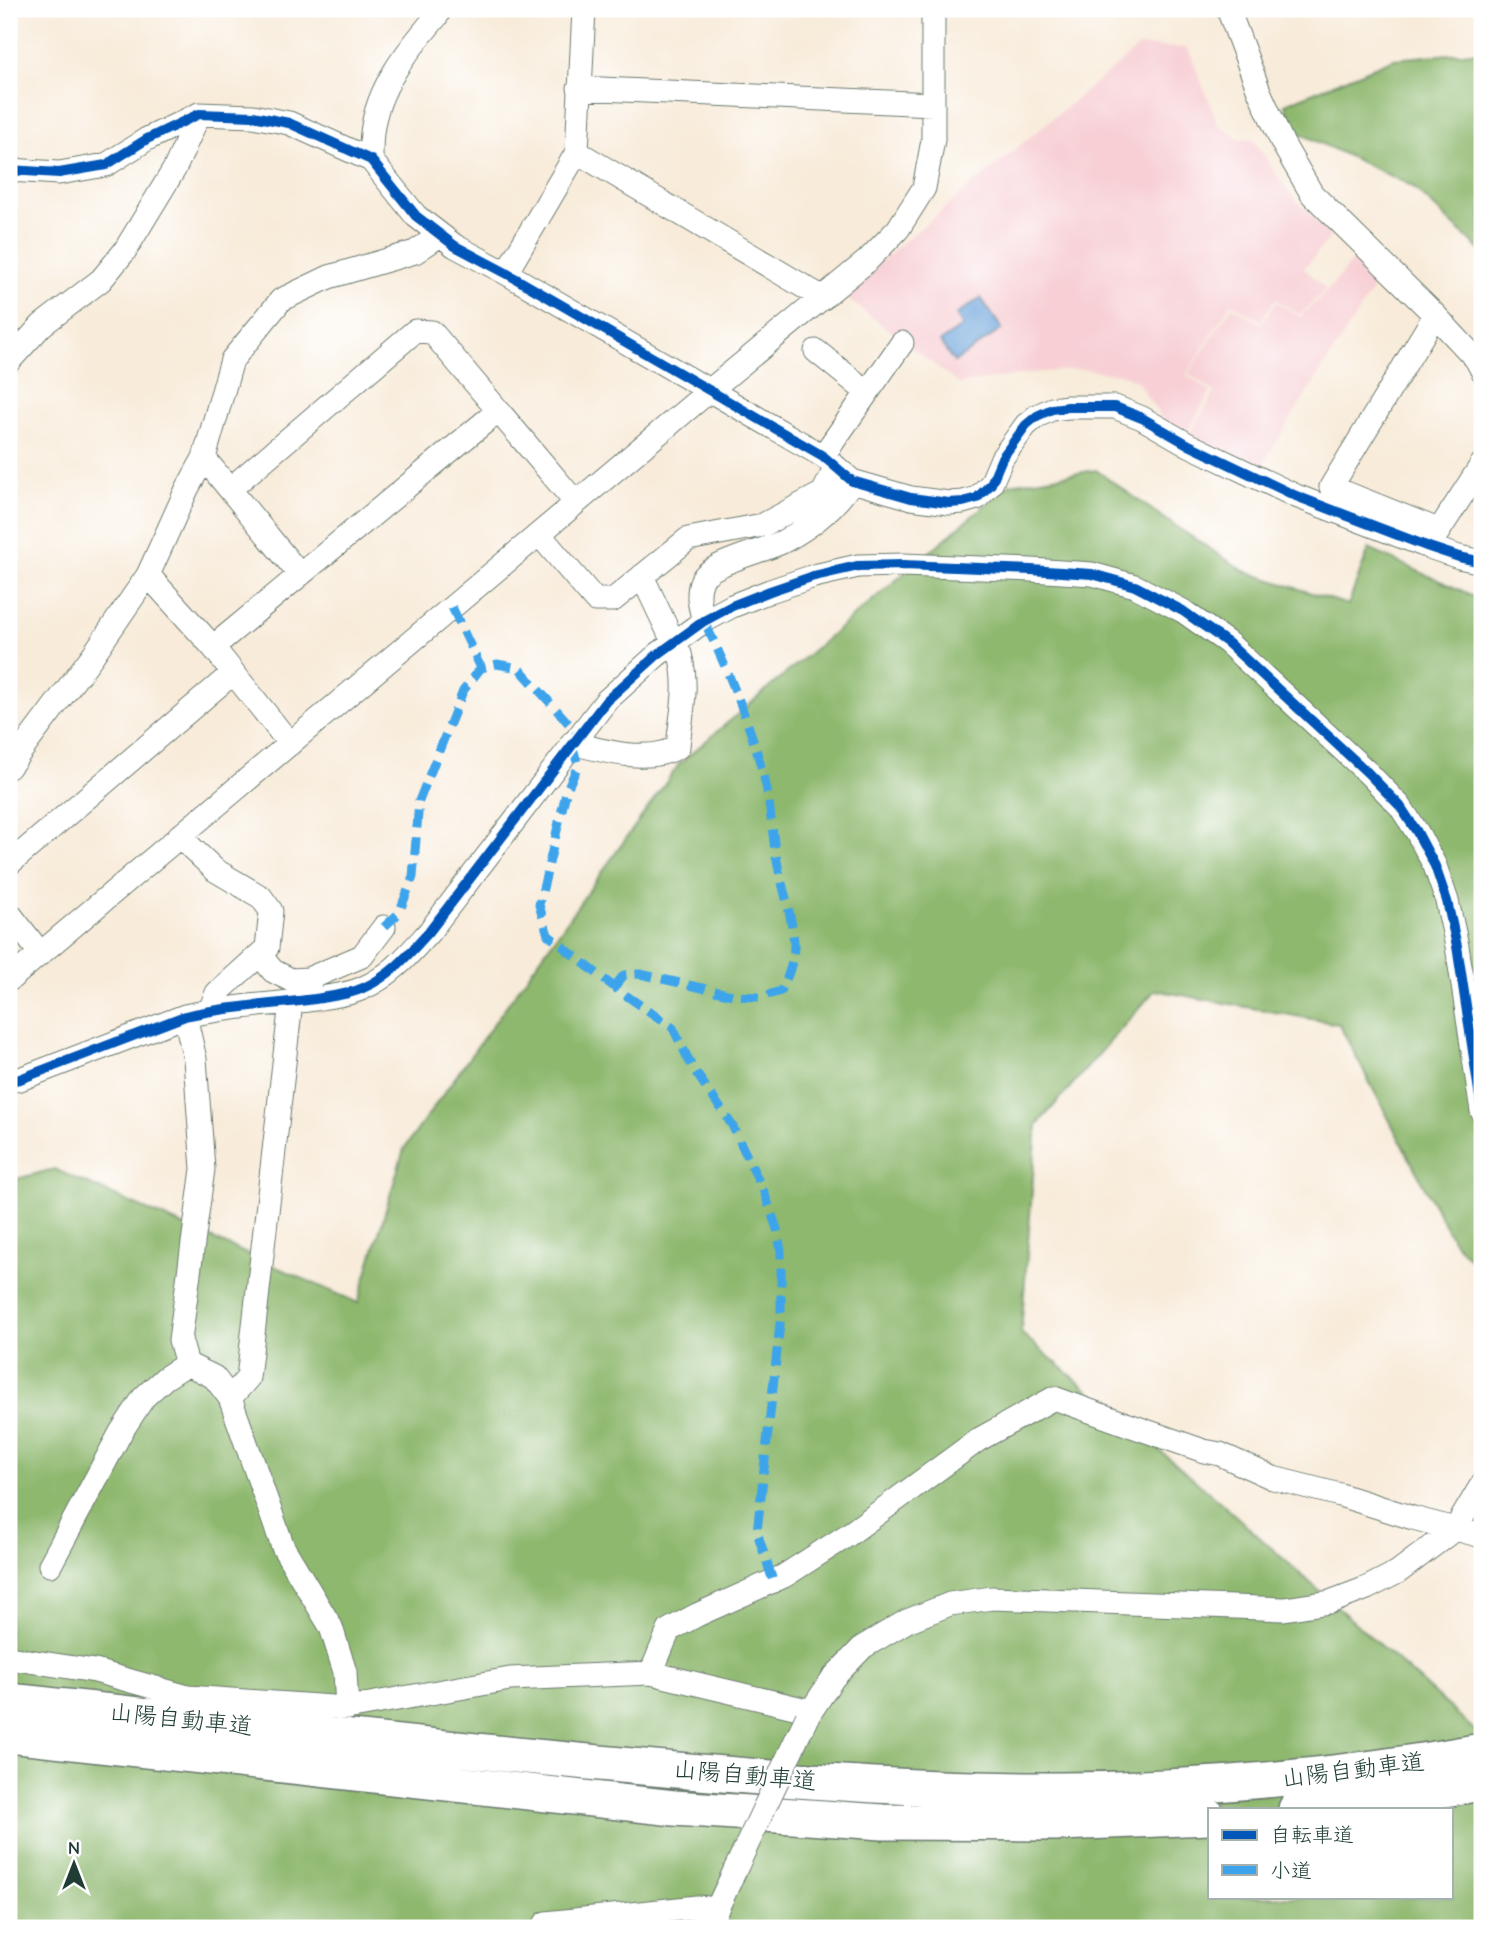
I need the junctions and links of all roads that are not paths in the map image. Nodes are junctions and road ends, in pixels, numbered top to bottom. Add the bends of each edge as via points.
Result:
1 (437, 9) edge
2 (584, 9) edge
3 (933, 9) edge
4 (1228, 9) edge
5 (579, 88) junction
6 (933, 104) junction
7 (199, 114) junction
8 (577, 152) junction
9 (371, 160) junction
10 (9, 170) edge
11 (440, 235) junction
12 (506, 273) junction
13 (823, 298) junction
14 (1435, 315) junction
15 (902, 343) dead end
16 (816, 351) dead end
17 (9, 361) edge
18 (1482, 370) edge
19 (709, 391) junction
20 (867, 392) junction
21 (498, 411) junction
22 (204, 458) junction
23 (1482, 464) edge
24 (837, 468) junction
25 (230, 489) junction
26 (576, 503) junction
27 (539, 534) junction
28 (1433, 538) junction
29 (1482, 562) edge
30 (148, 575) junction
31 (300, 575) junction
32 (642, 576) junction
33 (704, 621) junction
34 (669, 633) dead end
35 (213, 647) junction
36 (680, 654) dead end
37 (233, 673) junction
38 (572, 743) junction
39 (290, 744) junction
40 (9, 768) edge
41 (179, 836) junction
42 (9, 864) edge
43 (9, 913) edge
44 (384, 927) dead end
45 (40, 953) junction
46 (260, 955) junction
47 (9, 980) edge
48 (291, 1002) junction
49 (210, 1010) junction
50 (185, 1016) junction
51 (9, 1081) edge
52 (1482, 1111) edge
53 (187, 1364) junction
54 (230, 1398) junction
55 (1477, 1494) edge
56 (1456, 1528) junction
57 (1482, 1536) edge
58 (50, 1565) dead end
59 (9, 1658) edge
60 (651, 1673) junction
61 (9, 1700) edge
62 (347, 1708) junction
63 (809, 1714) junction
64 (9, 1735) edge
65 (1482, 1751) edge
66 (1482, 1783) edge
67 (1306, 1808) edge
68 (1208, 1817) edge
69 (712, 1919) edge
70 (543, 1928) edge

1 - 9 street via 437,16 405,53 382,94 372,131
2 - 5 street
3 - 6 street
4 - 14 street via 1259,92 1312,194
5 - 6 street
5 - 8 street
6 - 13 street via 933,140 924,188 898,229
7 - 9 street via 289,123
7 - 10 street via 106,165 59,173
7 - 17 street via 175,168 124,251 101,280 42,325
8 - 12 street
8 - 13 street
9 - 11 street via 416,216
11 - 12 street
11 - 22 street via 415,252 329,277 281,300 232,360
12 - 19 street
13 - 19 street
14 - 18 street
14 - 28 street via 1331,487
15 - 20 street
16 - 20 street
19 - 24 street
19 - 26 street
20 - 24 street
21 - 25 street via 432,332 415,331
21 - 26 street
21 - 31 street
22 - 25 street
22 - 30 street
23 - 28 street
24 - 28 street via 911,498 964,502 977,498 991,484 1002,458 1037,416 1068,407 1115,407 1296,496
24 - 32 street via 823,493 763,525 688,539
24 - 33 street via 843,496 830,511 783,542 714,568 703,578 698,600
25 - 31 street
26 - 27 street
27 - 32 street via 595,600 613,600
27 - 39 street
28 - 29 street via 1459,557
30 - 35 street
30 - 40 street
31 - 35 street
32 - 34 street
33 - 38 street via 606,701
33 - 52 street via 769,590 858,566 1092,575 1135,586 1183,611 1228,643 1368,773 1400,806 1417,832 1447,901
35 - 37 street
36 - 38 street via 685,688 678,747 630,755
37 - 39 street
37 - 42 street
38 - 48 street via 402,964 362,989
39 - 41 street
41 - 45 street
41 - 46 street via 215,870 261,897 271,911 267,948
43 - 45 street
44 - 46 street via 362,956 308,979 291,980 273,971
45 - 47 street
46 - 49 street via 217,993
48 - 49 street
48 - 54 street via 248,1378
49 - 50 street
50 - 51 street
50 - 53 street via 195,1059 203,1168 180,1340
53 - 54 street via 214,1377
53 - 58 street via 144,1397
54 - 62 street via 283,1547 331,1628 345,1672
55 - 56 street
56 - 57 street
56 - 60 street via 1273,1478 1220,1454 1054,1398 978,1440 784,1576 669,1630
56 - 63 street via 1398,1572 1367,1588 1330,1602 1284,1609 992,1598 950,1604 907,1621 863,1647 833,1678
59 - 62 street via 95,1671 188,1697
60 - 62 street via 510,1679
60 - 63 street
61 - 65 highway, 山陽自動車道 via 505,1754 883,1786 1060,1790 1212,1784 1335,1774
63 - 69 street, bridge
64 - 68 highway, 山陽自動車道 via 674,1808 883,1822 1059,1823
66 - 67 highway, 山陽自動車道
69 - 70 street via 697,1908 546,1923

